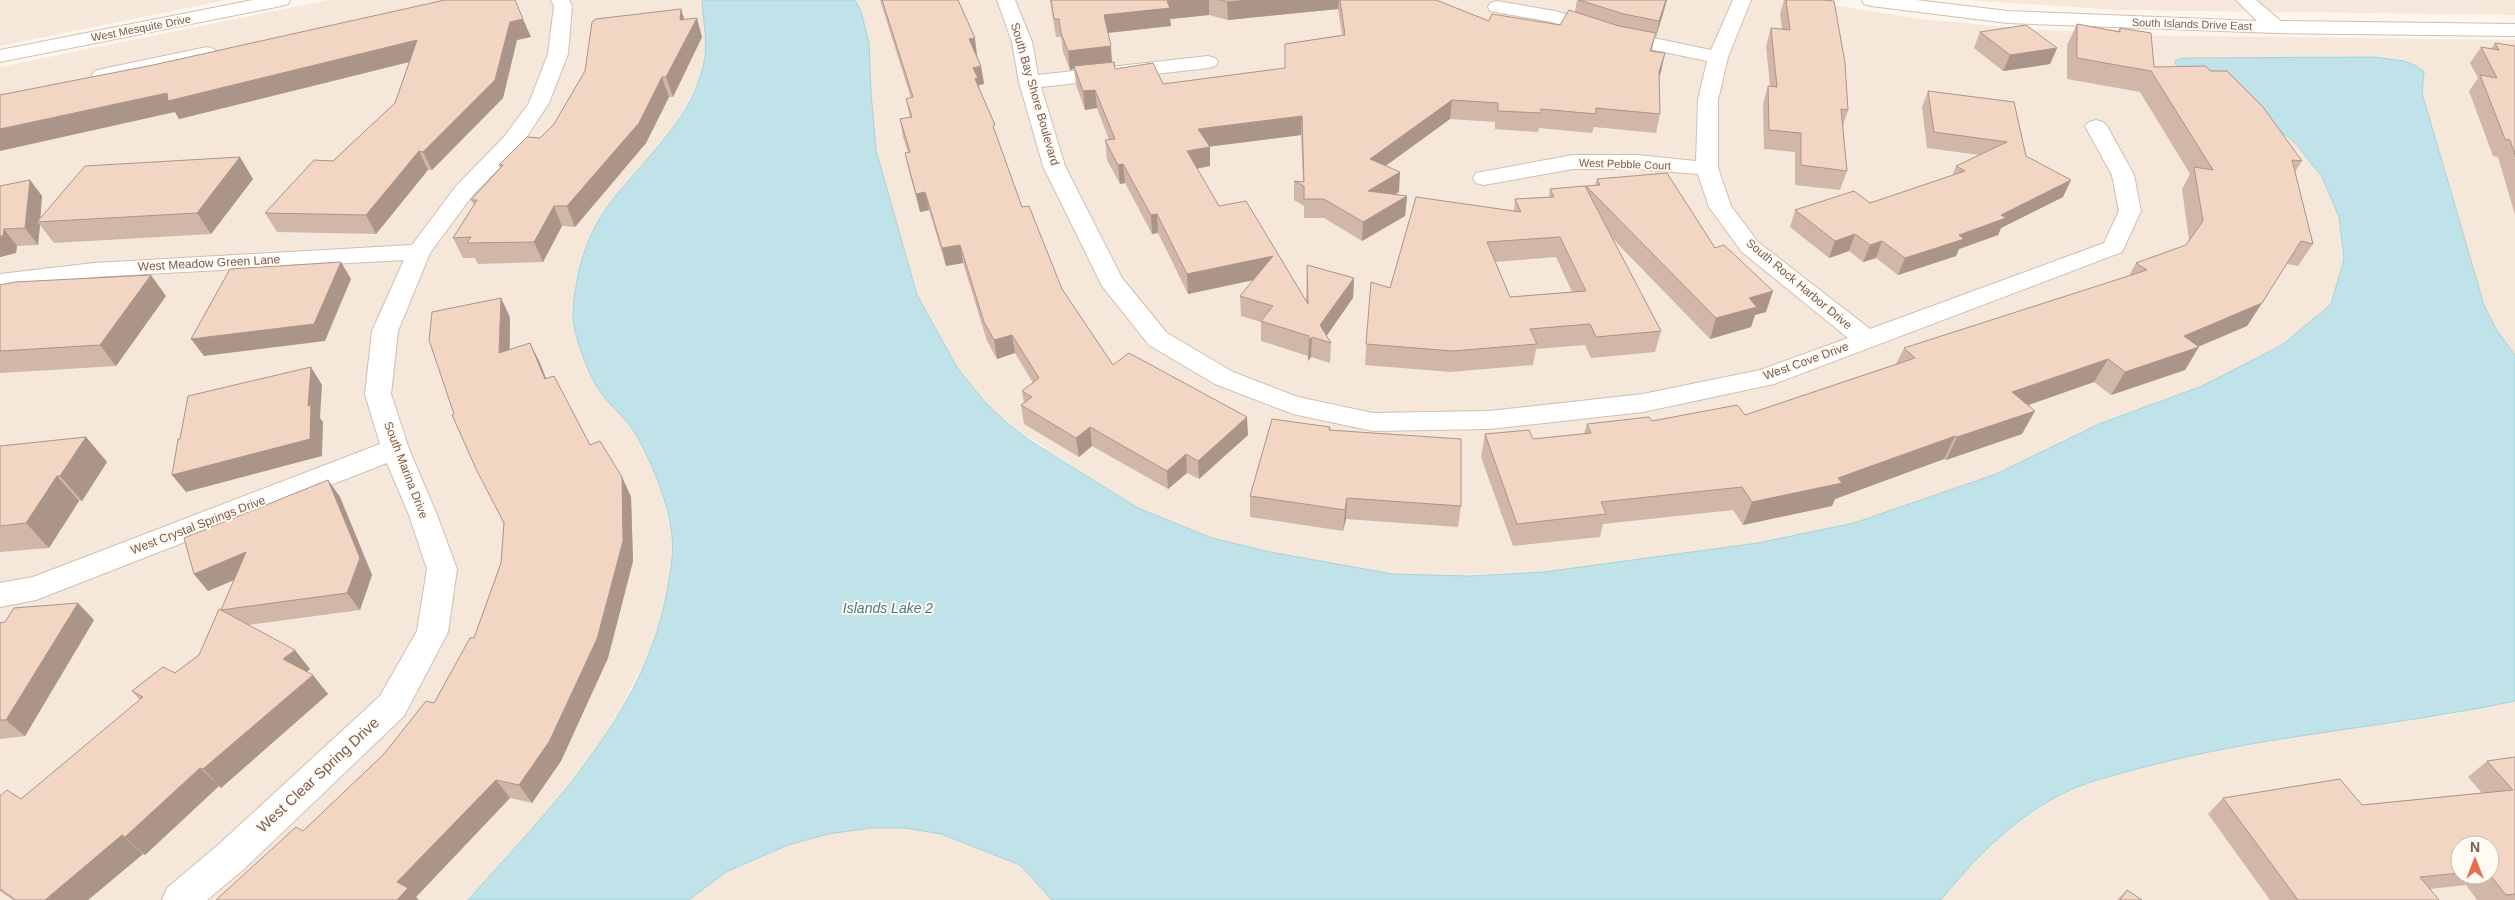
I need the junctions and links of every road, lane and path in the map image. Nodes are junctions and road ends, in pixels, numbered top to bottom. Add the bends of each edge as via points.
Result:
1 (282, 0) edge
2 (560, 0) edge
3 (1006, 0) edge
4 (1742, 0) edge
5 (1871, 0) edge
6 (2245, 0) edge
7 (1497, 7) dead end
8 (2276, 27) junction
9 (2515, 30) edge
10 (222, 50) edge
11 (0, 56) edge
12 (1718, 57) junction
13 (1208, 62) dead end
14 (87, 78) edge
15 (1029, 82) junction
16 (2096, 126) dead end
17 (1707, 168) junction
18 (1484, 178) dead end
19 (420, 252) junction
20 (0, 281) edge
21 (1866, 339) junction
22 (1293, 406) joint
23 (395, 449) junction
24 (0, 595) edge
25 (432, 632) joint
26 (180, 900) edge

1 - 11 street, West Mesquite Drive
2 - 19 street, South Marina Drive via 563,6 558,54 539,103 512,142 464,191
3 - 15 street, South Bay Shore Boulevard via 1022,42
4 - 12 street, South Rock Harbor Drive
5 - 8 street, South Islands Drive East via 2008,17
6 - 8 street
7 - 12 street via 1555,17 1616,36
8 - 9 street, South Islands Drive East
10 - 14 street
12 - 17 street, South Rock Harbor Drive via 1708,100
13 - 15 street
15 - 22 street, South Bay Shore Boulevard via 1054,166 1111,281 1152,332 1158,339 1224,378
16 - 21 street, West Cove Drive via 2123,175 2130,211 2114,247
17 - 18 street, West Pebble Court via 1637,162 1573,162
17 - 21 street, South Rock Harbor Drive via 1720,207 1750,247
19 - 20 street, West Meadow Green Lane via 94,270
19 - 23 street, South Marina Drive via 385,331 378,394
21 - 22 street, West Cove Drive via 1765,378 1643,403 1490,420 1373,422
23 - 24 street, West Crystal Springs Drive via 36,588
23 - 25 street, South Marina Drive via 442,569
25 - 26 street, West Clear Spring Drive via 392,706 232,857

